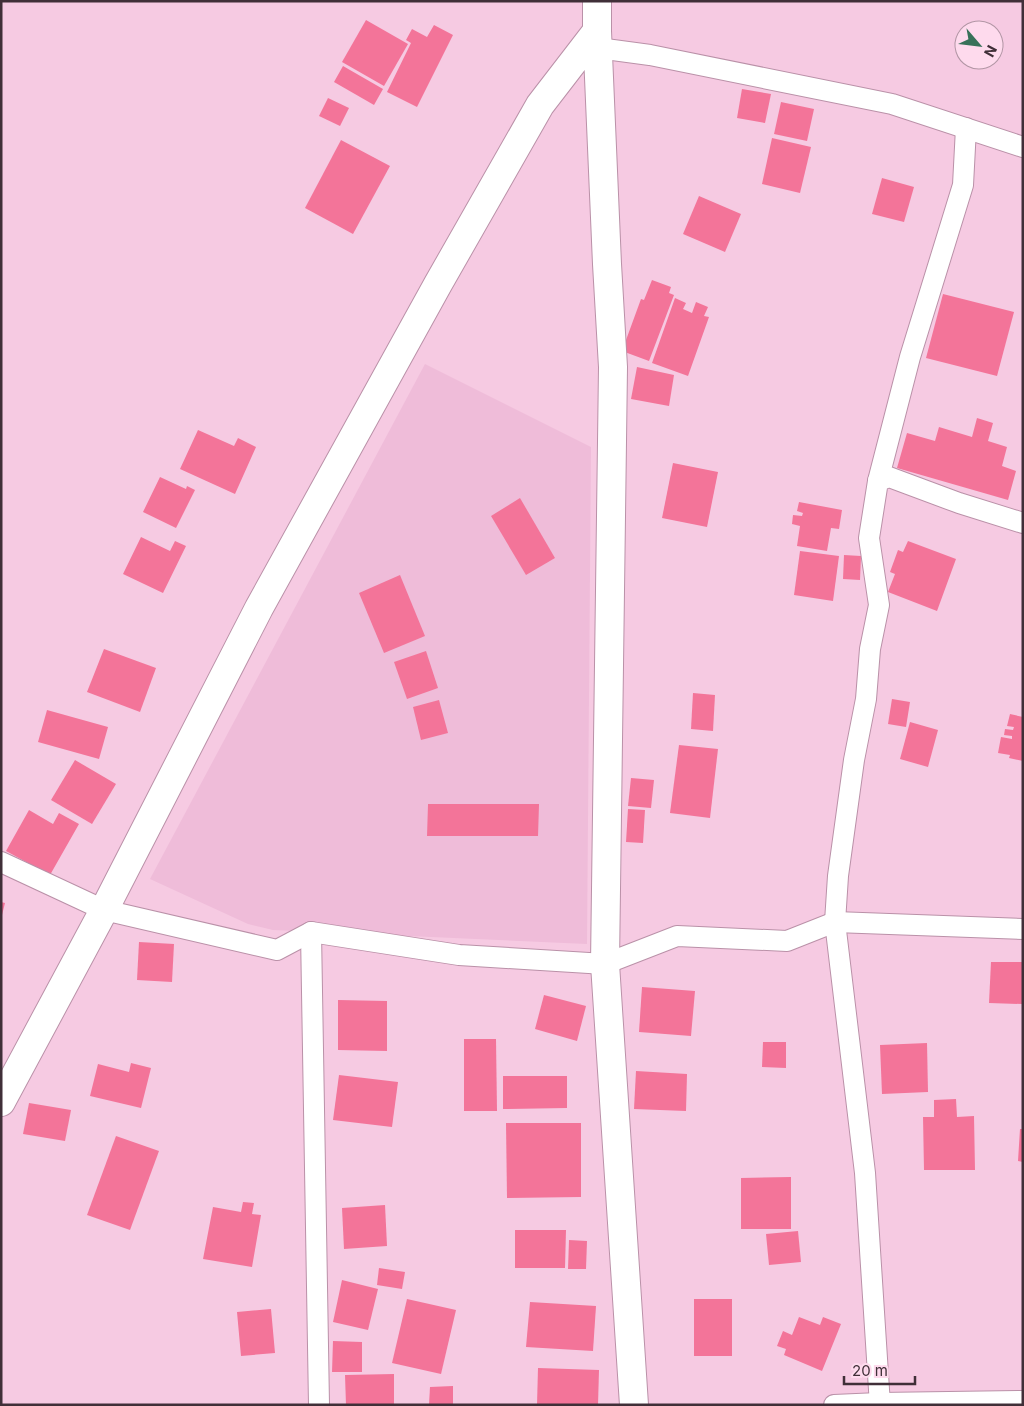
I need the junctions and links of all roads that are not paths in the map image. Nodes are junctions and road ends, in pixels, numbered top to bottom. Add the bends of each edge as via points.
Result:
1 (597, 1) edge
2 (597, 40) junction
3 (966, 128) junction
4 (1023, 147) edge
5 (878, 481) junction
6 (1023, 523) edge
7 (1, 862) edge
8 (104, 910) junction
9 (835, 922) junction
10 (1023, 929) edge
11 (311, 932) junction
12 (606, 964) junction
13 (1, 1102) edge
14 (1023, 1401) edge
15 (880, 1404) edge
16 (319, 1405) edge
17 (634, 1405) edge
18 (834, 1405) edge

1 - 2 main road
2 - 3 street via 650,55 892,104
2 - 8 main road via 540,105 438,284 259,608
2 - 12 main road via 613,367
3 - 4 street
3 - 5 street via 963,185 910,357
5 - 6 street via 889,477
5 - 9 street via 869,538 879,605 852,769
7 - 8 street
8 - 11 street via 277,950
8 - 13 main road
9 - 10 street
9 - 12 street via 788,941 677,936
9 - 15 street via 865,1173
11 - 12 street via 459,955
11 - 16 street
12 - 17 main road
14 - 15 street
15 - 18 street

